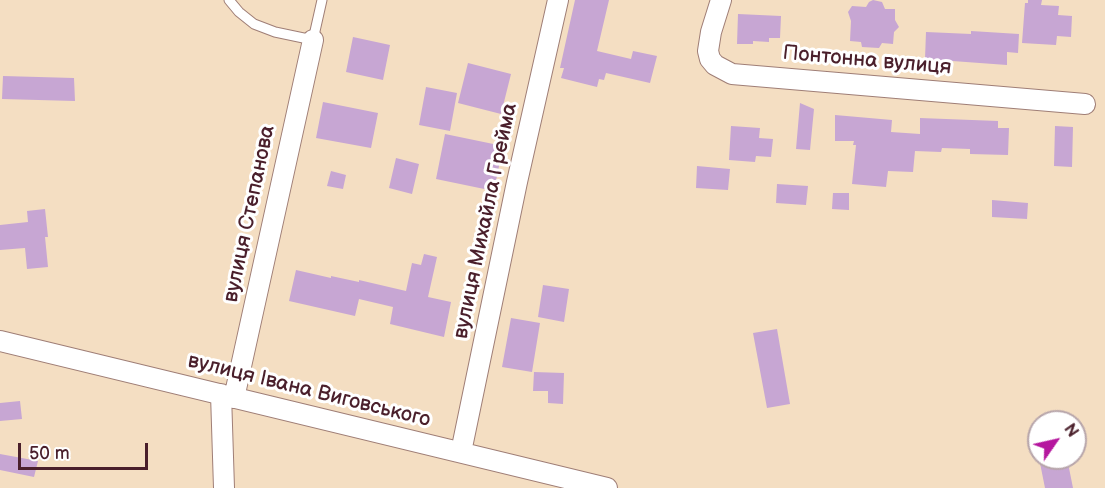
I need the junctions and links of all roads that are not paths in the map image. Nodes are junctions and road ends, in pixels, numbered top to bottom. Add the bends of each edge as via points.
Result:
1 (228, 0) edge
2 (322, 0) edge
3 (558, 0) edge
4 (721, 0) edge
5 (313, 40) junction
6 (1085, 104) dead end
7 (0, 341) edge
8 (228, 396) junction
9 (461, 452) junction
10 (224, 488) edge
11 (604, 488) edge

1 - 5 lane via 254,24
2 - 5 lane
3 - 9 street, вулиця Михайла Грейма
4 - 6 street, Понтонна вулиця via 708,51 715,65 732,74
5 - 8 street, вулиця Степанова
7 - 8 street, вулиця Івана Виговського
8 - 9 street, вулиця Івана Виговського
8 - 10 street, вулиця Степанова
9 - 11 street, вулиця Івана Виговського

